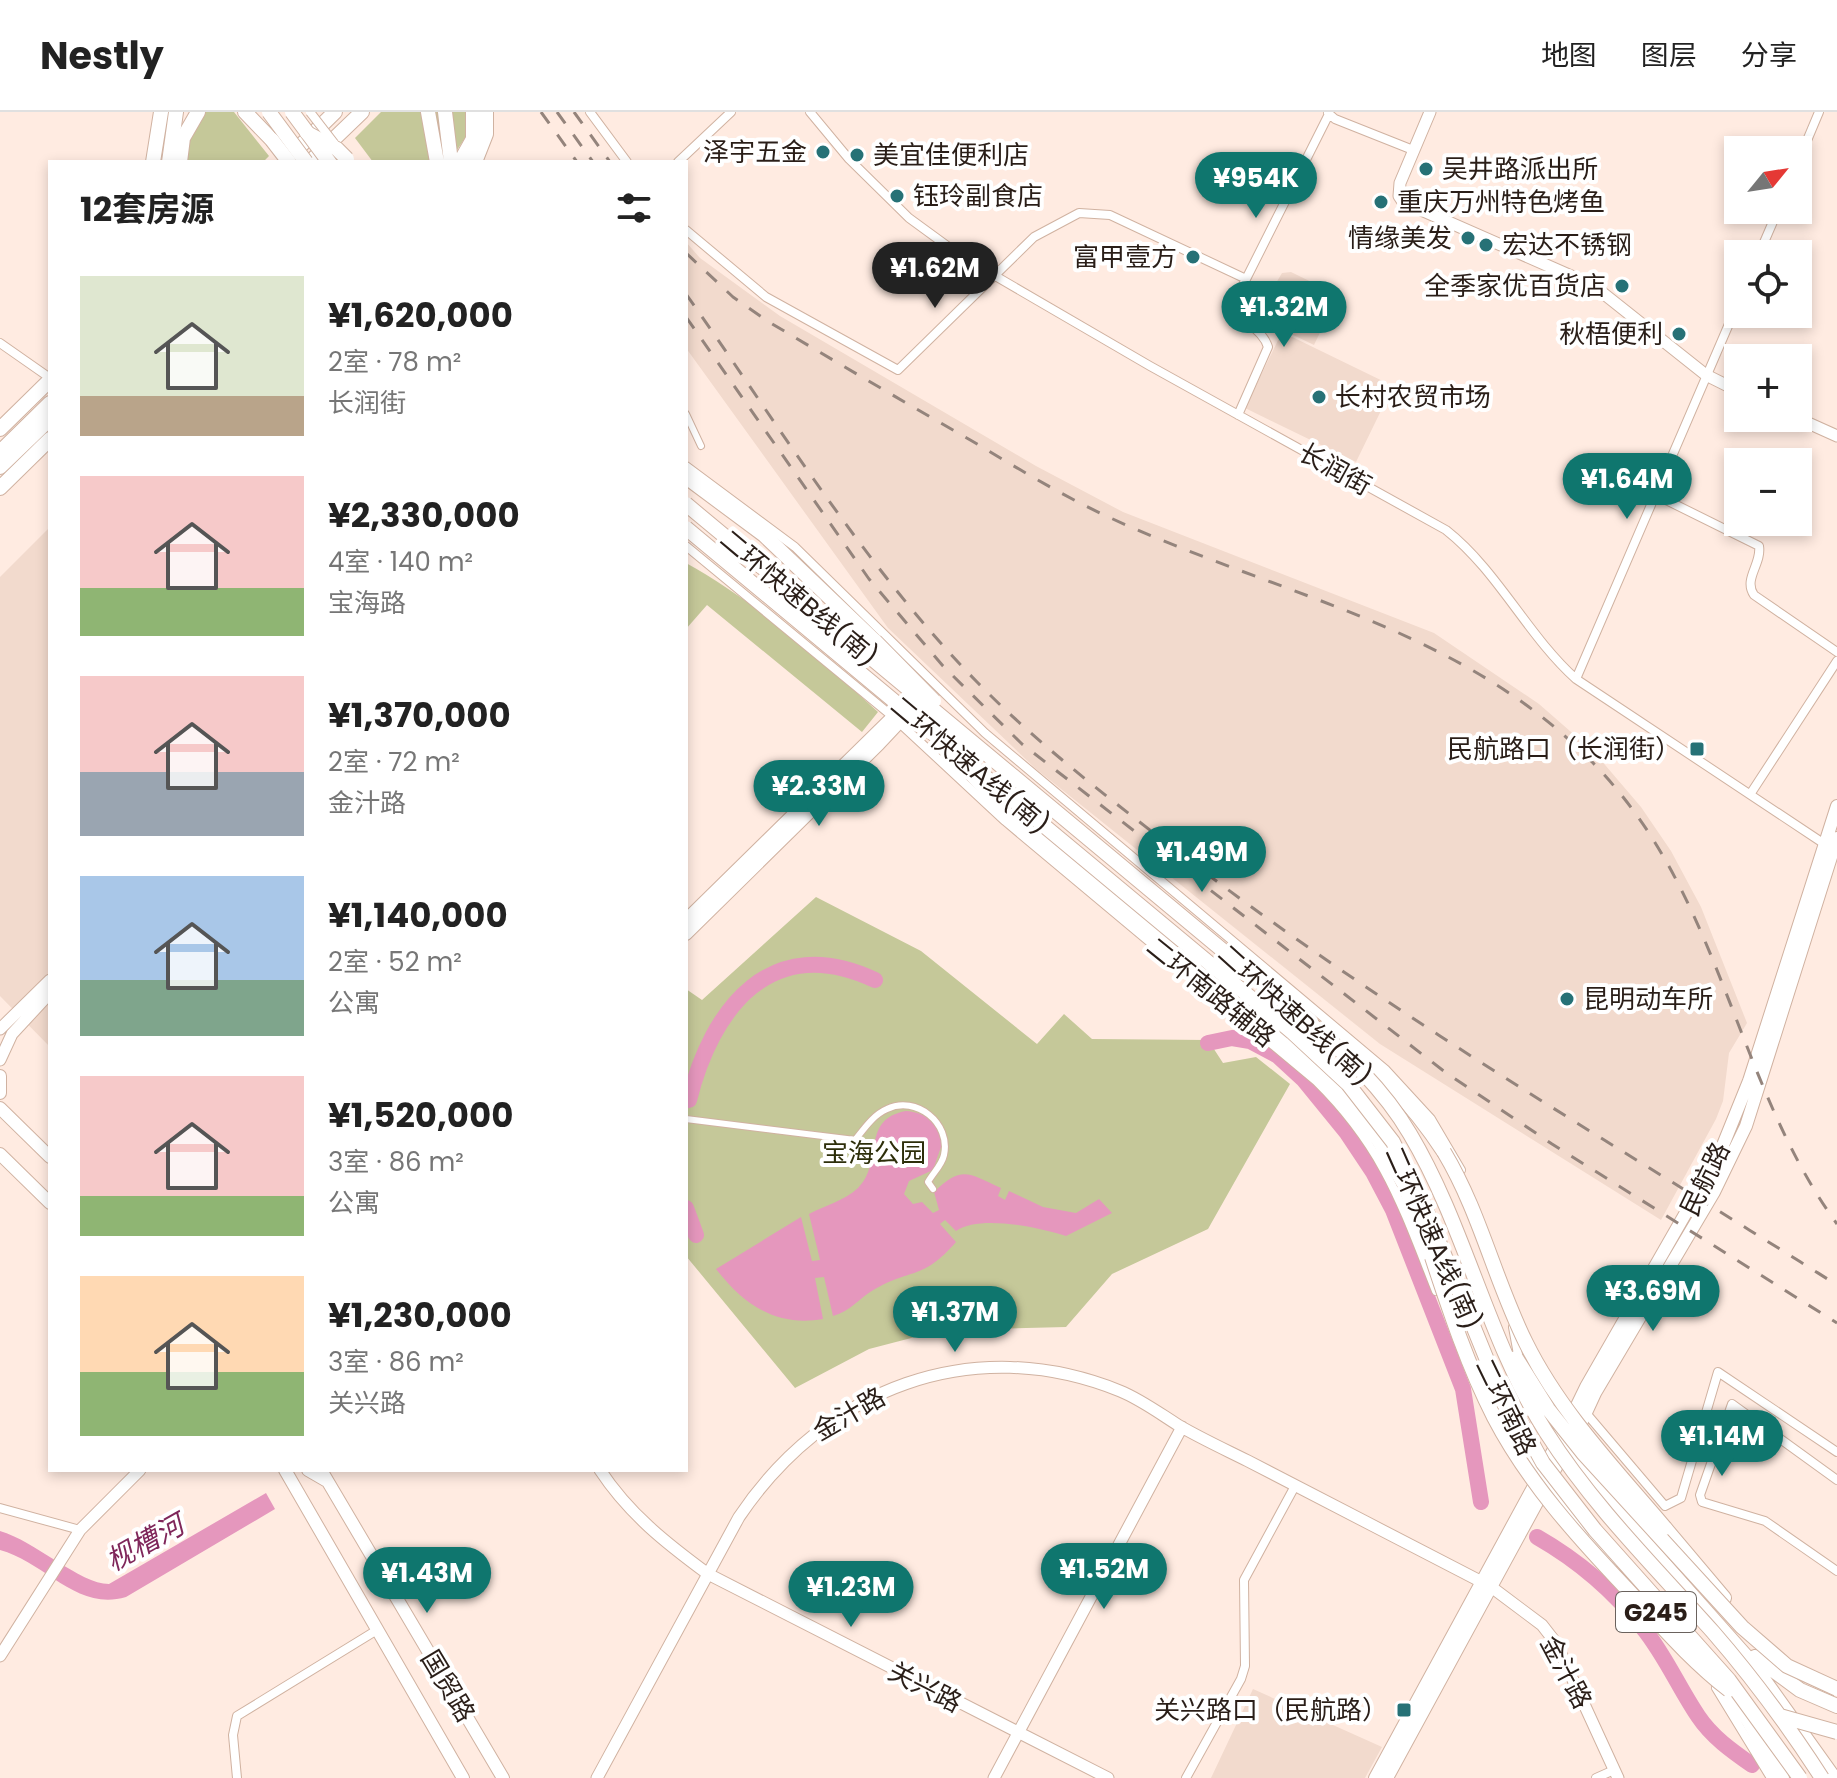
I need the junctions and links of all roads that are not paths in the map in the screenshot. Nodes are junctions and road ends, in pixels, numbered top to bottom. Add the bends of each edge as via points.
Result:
1 (161, 112) edge
2 (173, 112) edge
3 (198, 112) edge
4 (245, 112) edge
5 (254, 112) edge
6 (270, 112) edge
7 (310, 112) edge
8 (335, 112) edge
9 (363, 112) edge
10 (428, 112) edge
11 (445, 112) edge
12 (473, 112) edge
13 (486, 112) edge
14 (590, 112) edge
15 (731, 112) edge
16 (810, 112) edge
17 (1430, 112) edge
18 (1819, 112) edge
19 (1328, 113) edge
20 (290, 117) edge
21 (1809, 136) edge
22 (272, 140) junction
23 (1413, 150) junction
24 (173, 159) edge
25 (153, 160) edge
26 (285, 160) edge
27 (288, 160) edge
28 (306, 160) edge
29 (307, 160) edge
30 (310, 160) edge
31 (325, 160) edge
32 (347, 160) edge
33 (347, 160) edge
34 (437, 160) edge
35 (451, 160) edge
36 (461, 160) edge
37 (476, 160) edge
38 (626, 160) edge
39 (680, 160) edge
40 (688, 232) edge
41 (996, 275) junction
42 (1244, 278) junction
43 (1727, 328) edge
44 (0, 343) edge
45 (1706, 375) junction
46 (48, 378) edge
47 (48, 381) edge
48 (1724, 384) edge
49 (48, 405) edge
50 (1238, 415) junction
51 (688, 418) edge
52 (48, 421) edge
53 (1812, 425) edge
54 (0, 429) edge
55 (1837, 436) edge
56 (48, 441) edge
57 (701, 446) dead end
58 (2, 461) edge
59 (688, 467) edge
60 (688, 479) edge
61 (0, 488) edge
62 (1656, 495) junction
63 (688, 508) edge
64 (688, 508) edge
65 (688, 528) edge
66 (688, 528) edge
67 (688, 548) edge
68 (1837, 652) edge
69 (1837, 661) edge
70 (1576, 679) junction
71 (931, 680) junction
72 (904, 710) junction
73 (1010, 773) junction
74 (1751, 793) junction
75 (1837, 806) edge
76 (1832, 847) edge
77 (688, 918) edge
78 (688, 932) edge
79 (48, 982) edge
80 (48, 995) edge
81 (1277, 998) junction
82 (1236, 1004) junction
83 (0, 1029) edge
84 (0, 1060) edge
85 (1332, 1068) junction
86 (0, 1076) edge
87 (0, 1093) edge
88 (0, 1108) edge
89 (688, 1119) edge
90 (1393, 1142) junction
91 (1418, 1148) junction
92 (0, 1154) edge
93 (48, 1155) edge
94 (933, 1189) dead end
95 (48, 1201) edge
96 (1432, 1257) junction
97 (1586, 1413) junction
98 (1182, 1427) junction
99 (1564, 1443) junction
100 (1837, 1452) edge
101 (138, 1472) edge
102 (286, 1472) edge
103 (601, 1472) edge
104 (324, 1476) edge
105 (1543, 1478) junction
106 (1837, 1480) edge
107 (1295, 1486) junction
108 (1681, 1498) junction
109 (1702, 1502) junction
110 (0, 1508) edge
111 (80, 1530) junction
112 (1837, 1571) edge
113 (708, 1574) junction
114 (1485, 1583) junction
115 (1703, 1606) junction
116 (1659, 1614) junction
117 (377, 1630) junction
118 (0, 1656) edge
119 (1787, 1666) junction
120 (1837, 1689) edge
121 (1737, 1705) junction
122 (1837, 1706) edge
123 (1837, 1732) edge
124 (1017, 1735) junction
125 (1616, 1774) edge
126 (237, 1778) edge
127 (463, 1778) edge
128 (503, 1778) edge
129 (597, 1778) edge
130 (994, 1778) edge
131 (1108, 1778) edge
132 (1186, 1778) edge
133 (1375, 1778) edge
134 (1387, 1778) edge
135 (1596, 1778) edge
136 (1771, 1778) edge
137 (1782, 1778) edge
138 (1799, 1778) edge
139 (1822, 1778) edge
140 (1834, 1778) edge

1 - 25 main road
2 - 24 main road
3 - 24 main road
4 - 22 main road
5 - 22 main road
6 - 20 main road
6 - 28 main road, bridge
7 - 33 street, bridge
8 - 27 main road
9 - 30 main road
10 - 34 main road
11 - 35 main road
12 - 36 main road via 473,139
13 - 37 main road via 486,134
14 - 38 street
15 - 39 street
16 - 41 street, 长润街 via 909,218
17 - 23 street
18 - 21 street
19 - 23 street
19 - 42 street
20 - 29 main road, bridge
20 - 31 main road, bridge
20 - 32 main road, bridge
22 - 26 main road, bridge
23 - 45 street via 1400,183 1403,202 1594,286
40 - 41 street via 766,297 898,370
41 - 42 street via 1044,230 1068,216 1089,212 1110,215
41 - 50 street, 长润街
42 - 50 street via 1234,309 1262,331 1268,347
43 - 45 street
44 - 46 street
45 - 48 street
45 - 62 street
47 - 54 main road
49 - 58 main road
50 - 70 street, 长润街 via 1446,530 1475,556
51 - 57 street
52 - 58 main road
53 - 55 street
56 - 61 main road
59 - 71 street, 二环南路辅路 via 795,547
60 - 73 main road, bridge via 777,547
62 - 68 street via 1759,546 1749,581 1754,595
62 - 70 street
63 - 73 main road, 二环快速B线(南), bridge
64 - 72 main road, 二环南路 / G245
65 - 72 main road, 二环南路 / G245
66 - 85 main road, 二环快速A线(南), bridge
67 - 72 street, 二环南路辅路
69 - 74 street
70 - 74 street, 长润街
71 - 72 street
71 - 99 street, 二环南路辅路 via 1007,752 1315,1009 1417,1102 1443,1136 1477,1204 1502,1278 1526,1382
72 - 77 main road
72 - 78 main road
72 - 81 main road, 二环南路 / G245
72 - 82 main road via 1013,818
72 - 105 street, 二环南路辅路 via 1005,821 1292,1059 1354,1121 1395,1187 1467,1359
72 - 105 main road, 二环南路 / G245 via 1294,1030 1364,1097 1396,1140 1415,1178 1495,1395
73 - 91 main road, 二环快速B线(南), bridge via 1345,1054 1389,1102
74 - 76 street, 长润街
75 - 76 main road, 民航路
76 - 97 main road, 民航路 via 1746,1126 1714,1192
76 - 99 main road, 民航路 via 1719,1155 1586,1387
79 - 83 street
80 - 84 street via 12,1034
81 - 99 main road, 二环南路 / G245 via 1352,1064 1397,1119 1431,1180 1506,1362
81 - 119 main road, bridge via 1374,1066 1414,1110 1444,1152 1520,1330 1553,1389 1745,1624
82 - 85 main road, bridge
82 - 96 main road via 1323,1075 1369,1127 1404,1184
85 - 90 main road, 二环快速A线(南), bridge
86 - 87 main road
88 - 93 main road
89 - 94 street via 855,1140 887,1108 916,1108 937,1121 945,1142 943,1158 928,1182
90 - 96 main road, bridge via 1413,1181
90 - 138 main road, 二环快速A线(南), bridge via 1489,1365 1528,1439 1595,1530 1729,1680
91 - 119 main road, bridge via 1507,1341 1548,1409 1676,1556
91 - 139 main road, 二环快速B线(南), bridge via 1500,1345 1544,1429 1609,1518 1759,1688
92 - 95 main road
96 - 123 main road, bridge via 1489,1406 1566,1523 1719,1682 1768,1711
97 - 99 main road, 民航路
97 - 108 street via 1665,1506
98 - 107 street, 金汁路
98 - 113 street, 金汁路 via 1124,1392 1062,1373 964,1371 908,1382 842,1413 797,1447 760,1486
98 - 124 street
99 - 105 main road, 民航路
99 - 115 main road, 二环南路 / G245 via 1625,1521
100 - 108 street via 1718,1372
101 - 111 street
102 - 117 main road, 国贸路
103 - 113 street, 关兴路 via 650,1530
104 - 128 main road, 国贸路
105 - 114 main road, 民航路
105 - 116 main road, 二环南路 / G245
106 - 109 street via 1732,1404
107 - 114 street, 金汁路
107 - 132 street via 1244,1580 1241,1679
108 - 109 street
109 - 112 street via 1765,1521
110 - 111 street
111 - 118 street
113 - 124 street, 关兴路
113 - 129 street, 金汁路
114 - 125 street, 金汁路 via 1542,1625 1556,1643
114 - 133 main road, 民航路
114 - 134 main road, 民航路
115 - 122 main road, G245 via 1779,1677
115 - 140 main road via 1767,1682
116 - 121 main road, 二环南路 / G245
116 - 136 street via 1713,1683
117 - 126 street via 237,1716
117 - 127 main road, 国贸路
119 - 120 main road, bridge
121 - 137 main road, 二环南路 / G245
121 - 138 main road
124 - 130 street
124 - 131 street, 关兴路
125 - 135 street

